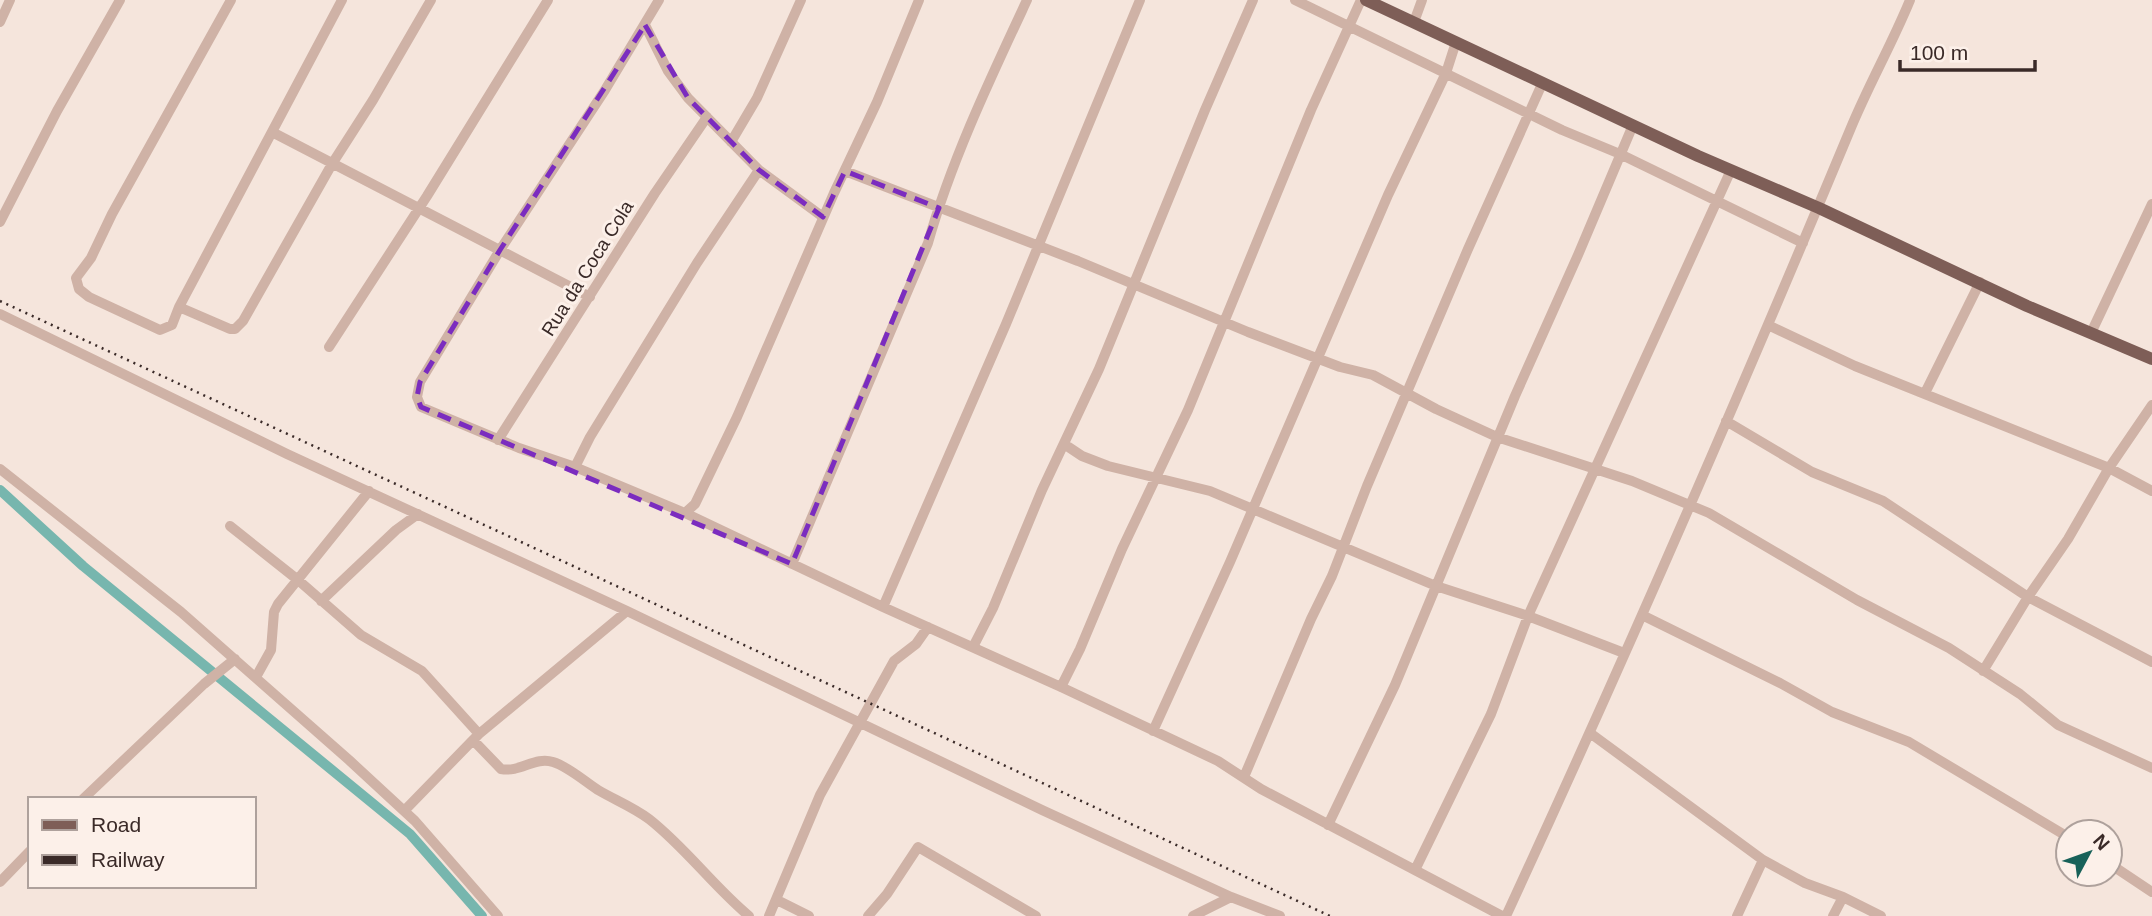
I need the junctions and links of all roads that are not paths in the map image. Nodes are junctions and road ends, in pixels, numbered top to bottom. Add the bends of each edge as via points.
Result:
1 (10, 0) edge
2 (120, 0) edge
3 (231, 0) edge
4 (342, 0) edge
5 (431, 0) edge
6 (548, 0) edge
7 (659, 0) edge
8 (802, 0) edge
9 (919, 0) edge
10 (1027, 0) edge
11 (1140, 0) edge
12 (1253, 0) edge
13 (1296, 0) edge
14 (1364, 0) edge
15 (1422, 0) edge
16 (1910, 0) edge
17 (0, 22) edge
18 (1414, 22) junction
19 (645, 25) junction
20 (1351, 27) junction
21 (1455, 42) junction
22 (1446, 73) junction
23 (1542, 84) junction
24 (1530, 113) junction
25 (707, 117) junction
26 (1633, 124) junction
27 (272, 132) junction
28 (731, 142) junction
29 (1620, 154) junction
30 (332, 163) junction
31 (759, 170) junction
32 (1731, 170) junction
33 (845, 171) junction
34 (1716, 201) junction
35 (2152, 204) edge
36 (939, 208) junction
37 (1819, 208) junction
38 (419, 209) junction
39 (824, 217) junction
40 (0, 222) edge
41 (1803, 243) junction
42 (1038, 246) junction
43 (499, 250) junction
44 (1980, 282) junction
45 (1133, 284) junction
46 (590, 297) junction
47 (179, 307) junction
48 (0, 314) edge
49 (1225, 322) junction
50 (1768, 325) junction
51 (2091, 333) junction
52 (329, 347) dead end
53 (1318, 359) junction
54 (2152, 359) edge
55 (1408, 393) junction
56 (1925, 393) junction
57 (2152, 405) edge
58 (1726, 421) junction
59 (1497, 437) junction
60 (498, 440) junction
61 (1064, 444) junction
62 (575, 467) junction
63 (0, 468) edge
64 (2109, 468) junction
65 (1595, 469) junction
66 (1155, 479) junction
67 (369, 491) junction
68 (2152, 491) edge
69 (1691, 505) junction
70 (1251, 509) junction
71 (685, 513) junction
72 (418, 514) junction
73 (230, 526) dead end
74 (1343, 548) junction
75 (792, 564) junction
76 (298, 580) junction
77 (1437, 586) junction
78 (2028, 597) junction
79 (321, 601) junction
80 (883, 607) junction
81 (627, 611) junction
82 (1642, 615) junction
83 (1528, 616) junction
84 (928, 627) junction
85 (973, 646) junction
86 (1624, 653) junction
87 (235, 659) junction
88 (2152, 662) edge
89 (1983, 671) junction
90 (256, 677) junction
91 (1061, 687) junction
92 (862, 723) junction
93 (1153, 731) junction
94 (1590, 733) junction
95 (476, 737) junction
96 (2152, 768) edge
97 (1244, 777) junction
98 (85, 797) edge
99 (405, 810) junction
100 (1328, 825) junction
101 (2054, 829) edge
102 (28, 852) edge
103 (1763, 860) junction
104 (1415, 870) junction
105 (2124, 873) edge
106 (0, 882) edge
107 (2152, 892) edge
108 (1231, 897) junction
109 (1843, 897) junction
110 (777, 900) junction
111 (498, 916) edge
112 (749, 916) edge
113 (769, 916) edge
114 (809, 916) edge
115 (868, 916) edge
116 (1036, 916) edge
117 (1192, 916) edge
118 (1280, 916) edge
119 (1504, 916) edge
120 (1737, 916) edge
121 (1833, 916) edge
122 (1881, 916) edge

1 - 17 street
2 - 40 street
3 - 47 street via 76,278 79,289 89,297 160,330 172,325
4 - 27 street
5 - 30 street
6 - 38 street
7 - 19 street
8 - 28 street via 757,98
9 - 33 street
10 - 36 street
11 - 42 street
12 - 45 street
13 - 20 street
14 - 18 main road
14 - 20 street
15 - 18 street
16 - 37 street
18 - 21 main road
19 - 25 street via 677,84
19 - 43 street
20 - 22 street
20 - 49 street via 1311,110
21 - 22 street
21 - 23 main road
22 - 24 street
22 - 53 street
23 - 24 street
23 - 26 main road
24 - 29 street
24 - 55 street
25 - 28 street
25 - 46 street, Rua da Coca Cola
26 - 29 street
26 - 32 main road
27 - 30 street
27 - 47 street
28 - 31 street
29 - 34 street
29 - 59 street
30 - 38 street
30 - 47 street via 237,327 230,330
31 - 39 street
31 - 62 street via 697,263
32 - 34 street
32 - 37 main road
33 - 36 street
33 - 39 street
34 - 41 street
34 - 65 street
35 - 51 street
36 - 42 street
36 - 75 street
37 - 41 street
37 - 44 main road
38 - 43 street
38 - 52 street
39 - 71 street via 737,417 695,504
41 - 50 street
42 - 45 street
42 - 80 street
43 - 46 street
43 - 60 street via 420,382 416,397 421,407
44 - 51 main road
44 - 56 street
45 - 49 street
45 - 61 street
46 - 60 street, Rua da Coca Cola
48 - 67 street
49 - 53 street
49 - 66 street
50 - 56 street
50 - 58 street
51 - 54 main road
53 - 55 street via 1373,375
53 - 70 street
55 - 59 street
55 - 74 street
56 - 64 street
57 - 64 street
58 - 69 street
58 - 78 street via 1812,472 1883,501
59 - 65 street
59 - 77 street
60 - 62 street
61 - 66 street via 1108,466
61 - 85 street
62 - 71 street
63 - 87 street
64 - 68 street
64 - 78 street
65 - 69 street
65 - 83 street
66 - 70 street via 1210,491
66 - 91 street
67 - 72 street
67 - 76 street
69 - 82 street
69 - 89 street
70 - 74 street
70 - 93 street
71 - 75 street
72 - 79 street
72 - 81 street
73 - 76 street
74 - 77 street
74 - 97 street
75 - 80 street
76 - 79 street
76 - 90 street via 274,612 271,650
77 - 83 street
77 - 100 street
78 - 88 street
78 - 89 street
79 - 95 street via 361,635 422,671
80 - 84 street
81 - 92 street
81 - 95 street
82 - 86 street
82 - 101 street via 1832,712 1909,742
83 - 86 street
83 - 104 street via 1491,714
84 - 85 street
84 - 92 street via 894,662
85 - 91 street
86 - 94 street
87 - 90 street
87 - 98 street
89 - 96 street via 2058,724
90 - 99 street
91 - 93 street
92 - 108 street
92 - 110 street via 820,795
93 - 97 street
94 - 103 street
94 - 119 street
95 - 99 street
95 - 112 street via 501,769 551,761 630,806 691,856
97 - 100 street
99 - 111 street
100 - 104 street
102 - 106 street
103 - 109 street
103 - 120 street
104 - 119 street
105 - 107 street
108 - 117 street
108 - 118 street
109 - 121 street
109 - 122 street
110 - 113 street
110 - 114 street
115 - 116 street via 918,847

